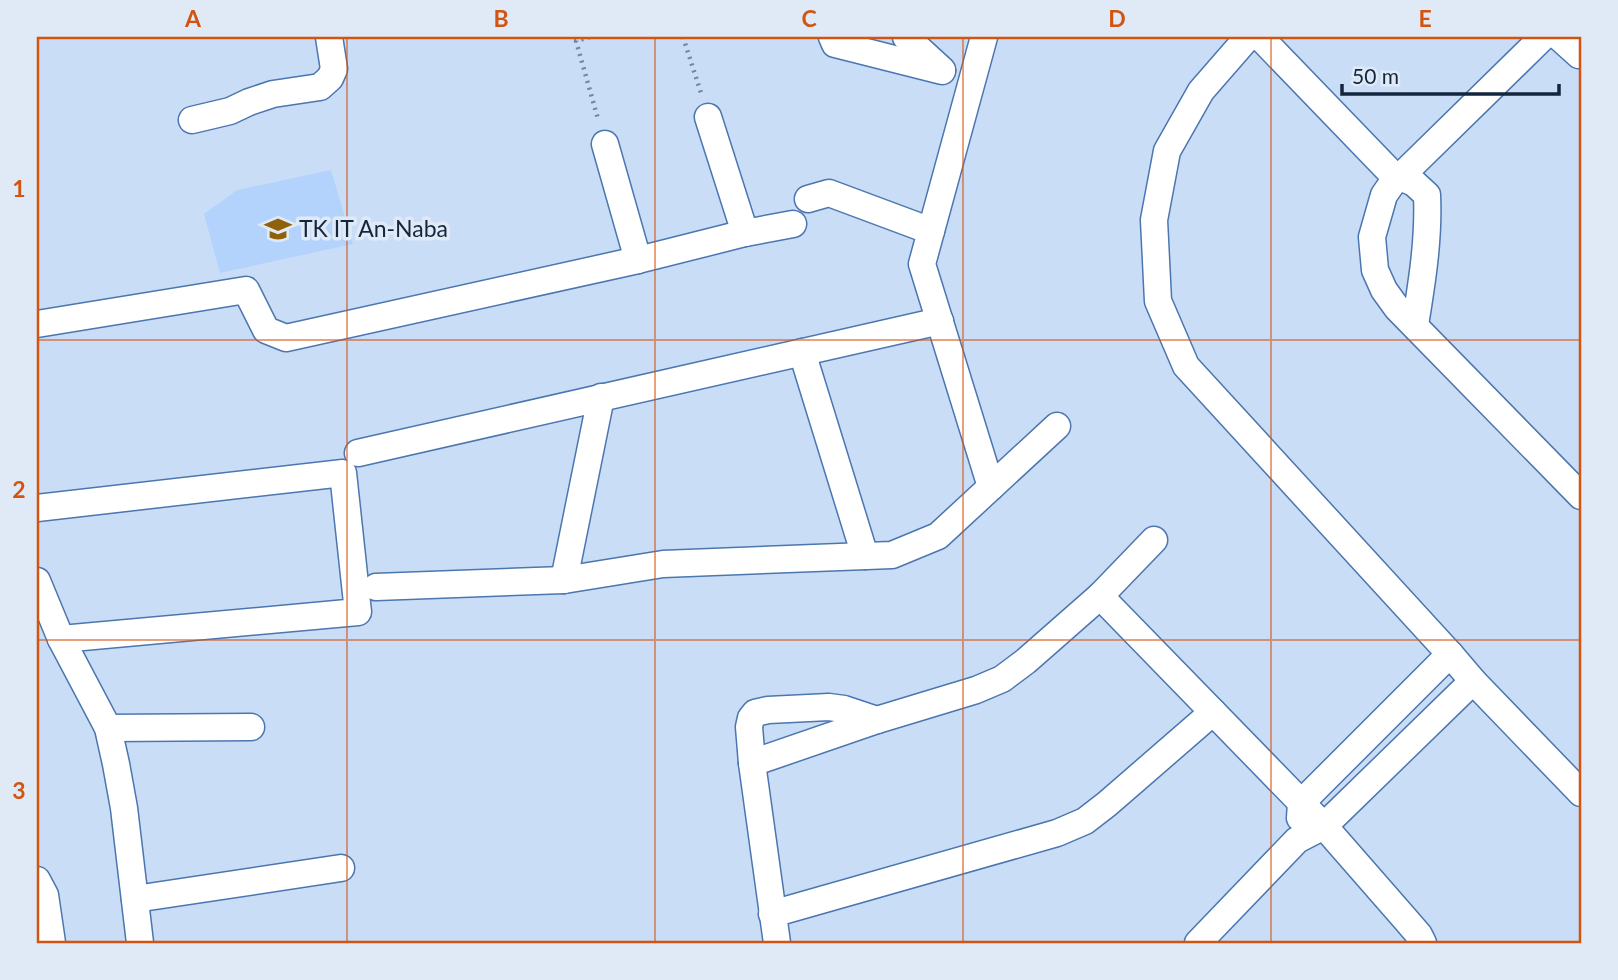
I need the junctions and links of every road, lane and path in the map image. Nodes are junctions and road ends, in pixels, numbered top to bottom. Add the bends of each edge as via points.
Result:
1 (329, 37) edge
2 (590, 37) edge
3 (683, 37) edge
4 (832, 37) edge
5 (906, 37) edge
6 (984, 37) edge
7 (1248, 37) edge
8 (1260, 37) edge
9 (1543, 37) edge
10 (1559, 37) edge
11 (1579, 55) dead end
12 (942, 71) junction
13 (968, 96) junction
14 (708, 117) joint
15 (192, 120) dead end
16 (605, 144) joint
17 (1398, 177) junction
18 (808, 199) dead end
19 (793, 224) dead end
20 (931, 231) junction
21 (745, 233) junction
22 (638, 260) junction
23 (940, 321) junction
24 (37, 324) edge
25 (1415, 325) junction
26 (802, 352) junction
27 (601, 397) junction
28 (1057, 426) dead end
29 (358, 453) dead end
30 (991, 487) junction
31 (1581, 496) edge
32 (37, 508) edge
33 (1154, 540) dead end
34 (865, 556) junction
35 (564, 580) junction
36 (37, 581) edge
37 (376, 587) dead end
38 (1100, 596) junction
39 (61, 639) junction
40 (1450, 654) junction
41 (1473, 681) junction
42 (1213, 712) junction
43 (877, 720) junction
44 (251, 727) dead end
45 (108, 729) junction
46 (752, 763) junction
47 (1581, 793) edge
48 (1301, 803) junction
49 (1324, 826) junction
50 (1297, 840) junction
51 (341, 868) dead end
52 (37, 880) edge
53 (135, 899) junction
54 (772, 914) junction
55 (52, 943) edge
56 (140, 943) edge
57 (778, 943) edge
58 (1198, 943) edge
59 (1423, 943) edge

1 - 15 street via 334,69 320,87 273,94
2 - 16 path via 576,41
3 - 14 path
4 - 12 street via 835,44
5 - 12 street
6 - 13 street
7 - 40 street via 1201,92 1167,151 1154,220 1158,302 1186,366
8 - 17 street
9 - 17 street
10 - 11 street
12 - 13 street
13 - 20 street
14 - 21 street
16 - 22 street
17 - 25 street via 1415,183 1427,195 1426,247
17 - 25 street via 1384,195 1372,237 1384,290
18 - 20 street via 829,193
19 - 21 street
20 - 23 street via 922,264
21 - 22 street
22 - 24 street via 286,338 266,330 247,290
23 - 26 street
23 - 30 street
25 - 31 street
26 - 27 street
26 - 34 street
27 - 29 street
27 - 35 street
28 - 30 street
30 - 34 street via 938,536 892,555
32 - 39 street via 343,473 358,612
33 - 38 street
34 - 35 street via 663,564
35 - 37 street
36 - 39 street
38 - 42 street
38 - 43 street via 1002,679
39 - 45 street
40 - 41 street
40 - 48 street
41 - 47 street
41 - 49 street
42 - 48 street
42 - 54 street via 1084,821 1057,833
43 - 46 street
43 - 46 street via 829,707 755,713 749,727
44 - 45 street
45 - 53 street
46 - 54 street
48 - 49 street
48 - 50 street
49 - 50 street
49 - 59 street
50 - 58 street
51 - 53 street
52 - 55 street via 45,895
53 - 56 street
54 - 57 street

